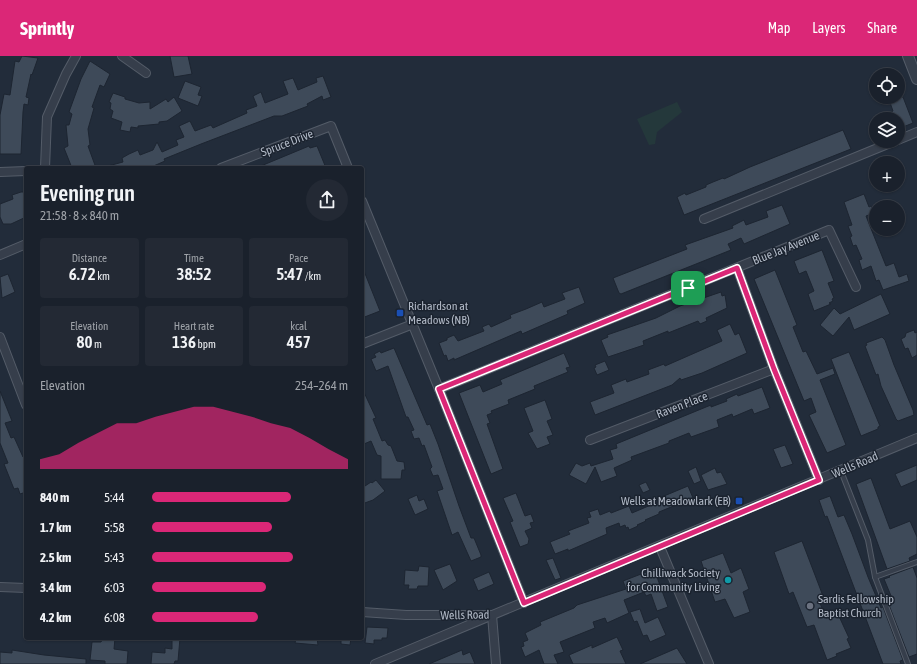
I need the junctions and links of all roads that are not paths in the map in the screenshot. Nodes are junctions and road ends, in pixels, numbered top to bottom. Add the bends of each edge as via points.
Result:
1 (76, 56) edge
2 (122, 56) edge
3 (908, 56) edge
4 (146, 73) dead end
5 (917, 79) edge
6 (917, 132) edge
7 (905, 137) edge
8 (878, 148) edge
9 (45, 166) edge
10 (226, 166) edge
11 (347, 166) edge
12 (24, 171) edge
13 (0, 172) edge
14 (364, 206) edge
15 (704, 219) dead end
16 (24, 245) edge
17 (0, 255) edge
18 (737, 268) junction
19 (856, 287) dead end
20 (413, 324) junction
21 (0, 337) edge
22 (364, 343) edge
23 (774, 369) junction
24 (439, 389) junction
25 (24, 400) edge
26 (917, 438) edge
27 (590, 440) dead end
28 (841, 471) junction
29 (819, 480) junction
30 (660, 547) junction
31 (917, 562) edge
32 (875, 577) junction
33 (0, 587) edge
34 (24, 588) edge
35 (524, 603) junction
36 (364, 612) edge
37 (492, 616) junction
38 (376, 664) edge
39 (496, 664) edge
40 (709, 664) edge
41 (908, 664) edge

1 - 9 street via 47,117
2 - 4 street
3 - 5 street
6 - 7 street
8 - 15 street
10 - 11 street, Spruce Drive via 331,126
12 - 13 street
14 - 20 street
16 - 17 street
18 - 19 street, Blue Jay Avenue via 830,230
18 - 23 street
18 - 24 street, Blue Jay Avenue
20 - 22 street
20 - 24 street
21 - 25 street
23 - 27 street, Raven Place
23 - 29 street
24 - 35 street
26 - 28 street, Wells Road
28 - 29 street, Wells Road
28 - 32 lane via 868,540
29 - 30 street, Wells Road
30 - 35 street, Wells Road
30 - 40 street
31 - 32 lane
32 - 41 lane
33 - 34 street
35 - 37 street, Wells Road
36 - 37 street, Wells Road
37 - 38 street
37 - 39 street

